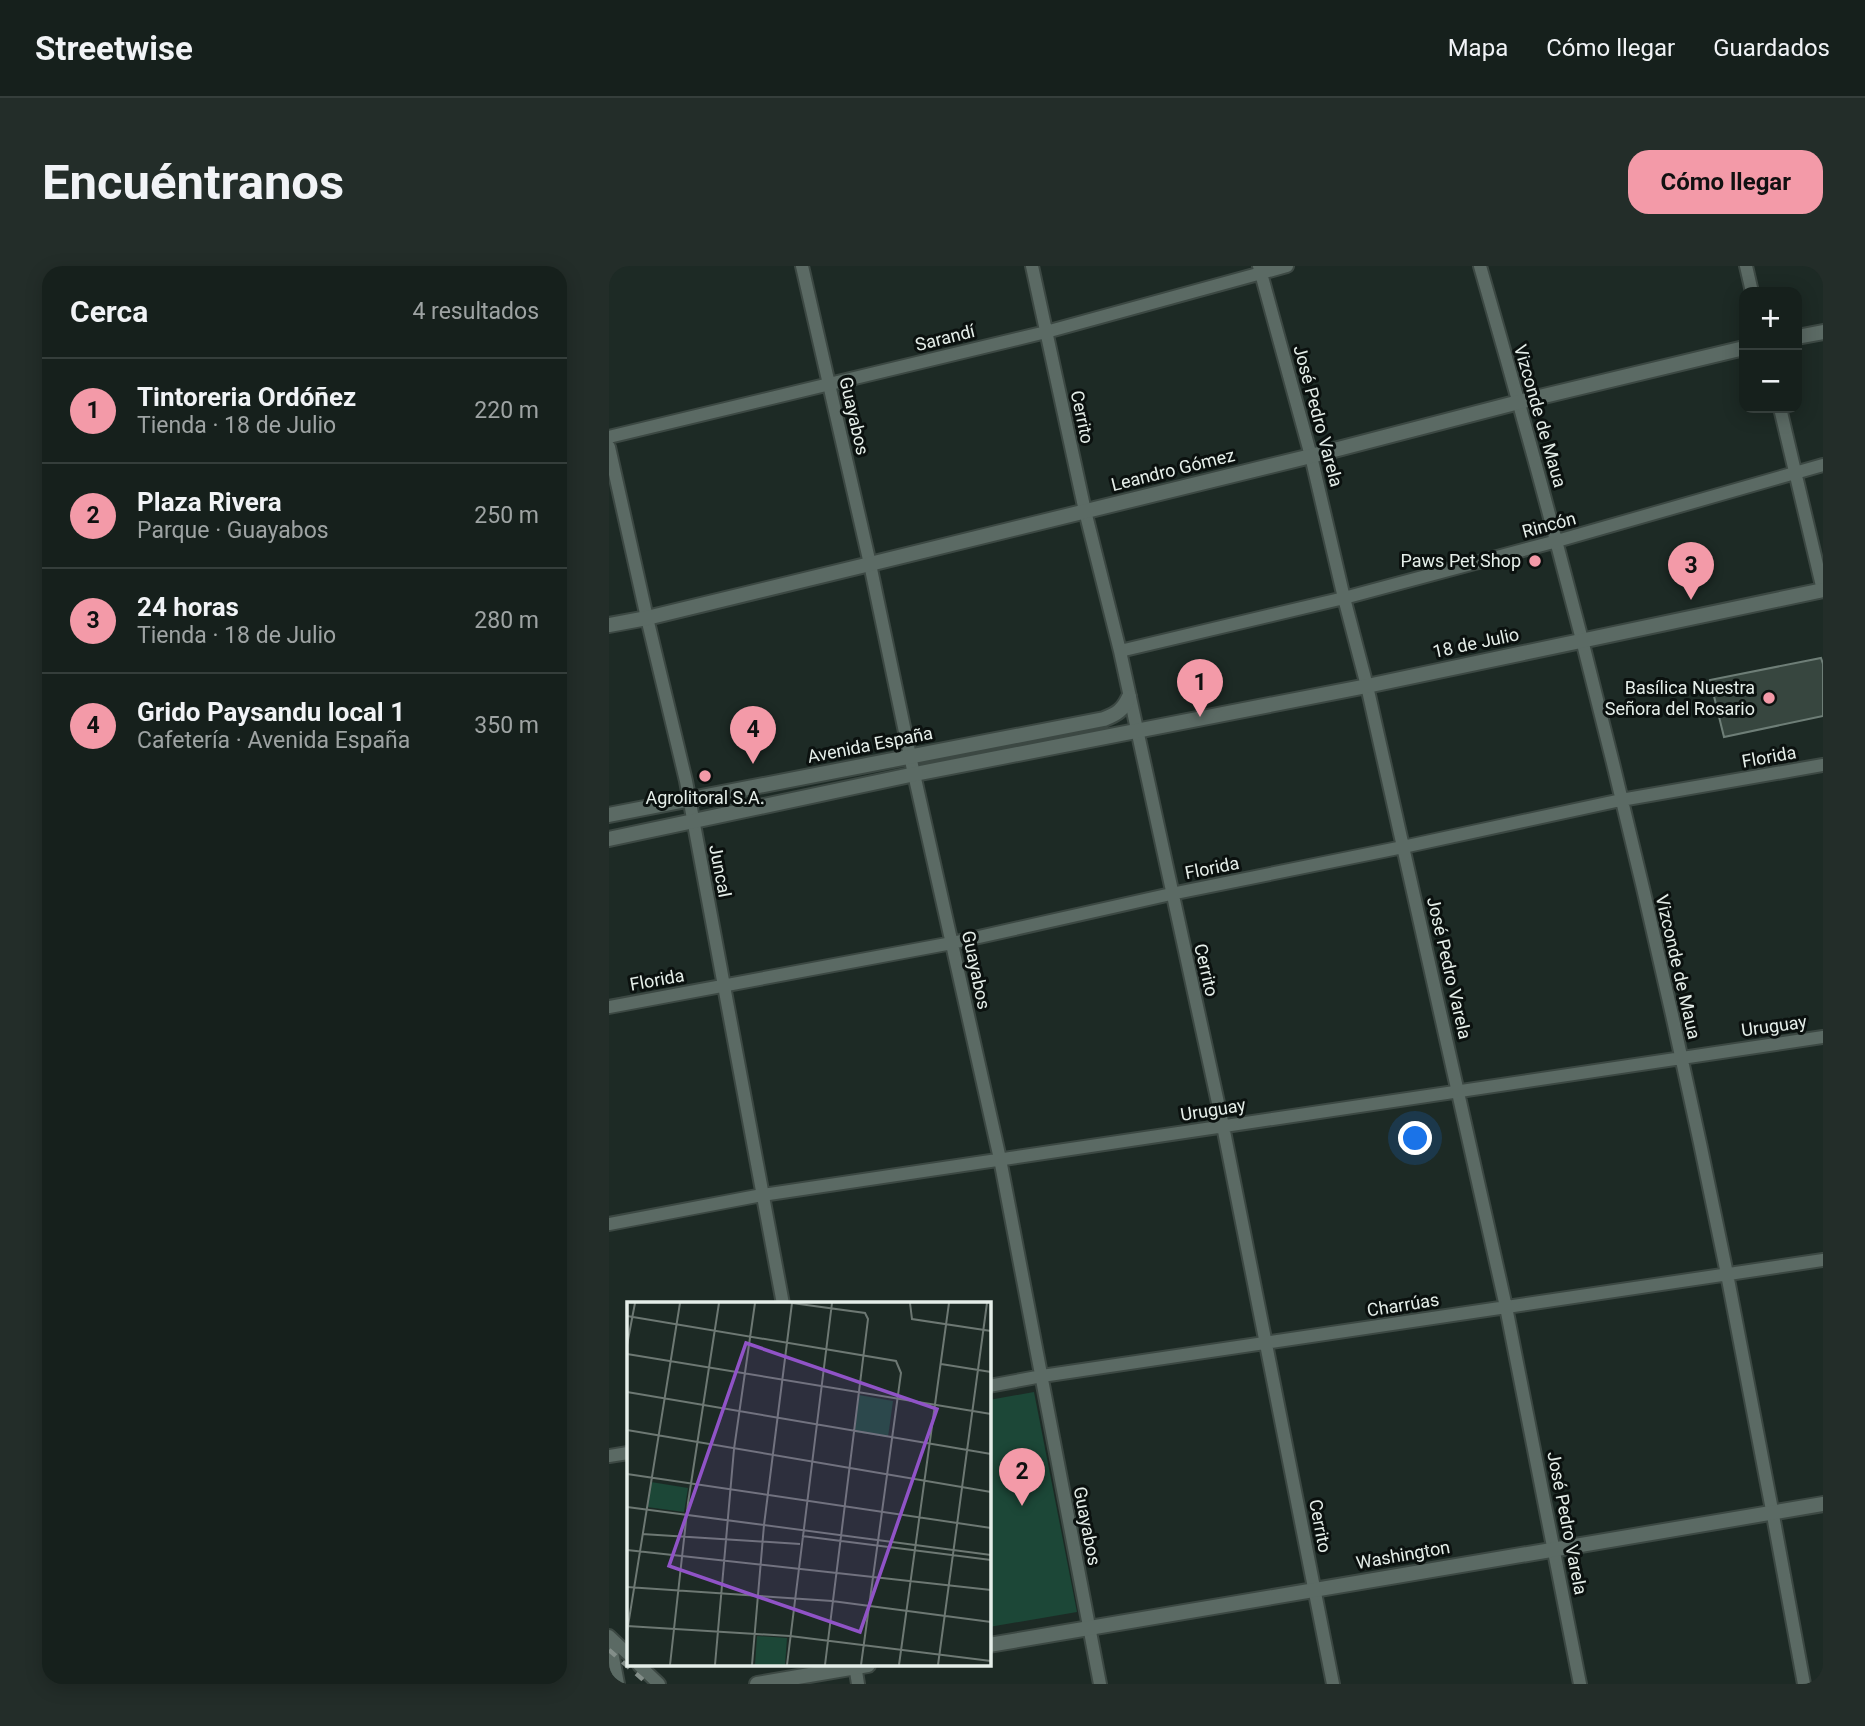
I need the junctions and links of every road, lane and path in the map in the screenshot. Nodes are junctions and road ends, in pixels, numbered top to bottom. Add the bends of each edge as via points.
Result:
1 (802, 266) edge
2 (1032, 266) edge
3 (1287, 266) edge
4 (1480, 266) edge
5 (1746, 266) edge
6 (1260, 270) edge
7 (1751, 287) edge
8 (1046, 332) junction
9 (1823, 332) edge
10 (1802, 336) edge
11 (1739, 349) edge
12 (828, 385) junction
13 (1519, 402) junction
14 (1781, 413) edge
15 (609, 437) edge
16 (609, 447) edge
17 (1311, 456) junction
18 (1823, 465) edge
19 (1796, 473) junction
20 (1085, 511) junction
21 (1557, 541) junction
22 (870, 564) junction
23 (1823, 590) edge
24 (1344, 598) junction
25 (647, 618) junction
26 (609, 625) edge
27 (1582, 641) junction
28 (1120, 652) junction
29 (1367, 686) junction
30 (1129, 697) junction
31 (1136, 732) junction
32 (910, 756) junction
33 (1823, 765) edge
34 (915, 774) junction
35 (689, 800) junction
36 (1621, 800) junction
37 (609, 815) edge
38 (693, 822) junction
39 (609, 839) edge
40 (1403, 847) junction
41 (1171, 894) junction
42 (952, 943) junction
43 (724, 986) junction
44 (609, 1007) edge
45 (1823, 1037) edge
46 (1681, 1058) junction
47 (1458, 1090) junction
48 (1223, 1126) junction
49 (1000, 1159) junction
50 (762, 1195) junction
51 (609, 1224) edge
52 (1823, 1260) edge
53 (1727, 1274) junction
54 (783, 1302) edge
55 (1506, 1307) junction
56 (1267, 1343) junction
57 (1042, 1376) junction
58 (991, 1386) edge
59 (627, 1453) edge
60 (609, 1456) edge
61 (1823, 1504) edge
62 (1772, 1512) junction
63 (1555, 1549) junction
64 (1314, 1590) junction
65 (1089, 1628) junction
66 (609, 1637) edge
67 (991, 1645) edge
68 (627, 1653) edge
69 (640, 1666) edge
70 (854, 1666) edge
71 (859, 1666) edge
72 (618, 1684) edge
73 (659, 1684) edge
74 (757, 1684) edge
75 (858, 1684) edge
76 (1100, 1684) edge
77 (1333, 1684) edge
78 (1580, 1684) edge
79 (1804, 1684) edge

1 - 12 street, Guayabos
2 - 8 street, Cerrito
3 - 6 street, Sarandí
4 - 13 street, Vizconde de Maua
5 - 7 street
6 - 8 street, Sarandí
6 - 17 street, José Pedro Varela
8 - 12 street, Sarandí
8 - 20 street, Cerrito
9 - 10 street
11 - 13 street, Leandro Gómez
12 - 15 street, Sarandí
12 - 22 street, Guayabos
13 - 17 street, Leandro Gómez
13 - 21 street, Vizconde de Maua
14 - 19 street
16 - 25 street, Juncal
17 - 20 street, Leandro Gómez
17 - 24 street, José Pedro Varela
18 - 19 street, Rincón
19 - 21 street, Rincón
19 - 23 street
20 - 22 street, Leandro Gómez
20 - 28 street, Cerrito
21 - 24 street, Rincón
21 - 27 street, Vizconde de Maua
22 - 25 street, Leandro Gómez
22 - 32 street, Guayabos
23 - 27 street, 18 de Julio
24 - 28 street, Rincón
24 - 29 street, José Pedro Varela
25 - 26 street, Leandro Gómez
25 - 35 street, Juncal
27 - 29 street, 18 de Julio
27 - 36 street, Vizconde de Maua
28 - 30 street, Cerrito
29 - 31 street, 18 de Julio
29 - 40 street, José Pedro Varela
30 - 31 street, Cerrito
30 - 32 street, Avenida España via 1116,715 1104,719
31 - 34 street
31 - 41 street, Cerrito
32 - 34 street, Guayabos
32 - 35 street, Avenida España
33 - 36 street, Florida
34 - 38 street
34 - 42 street, Guayabos
35 - 37 street, Avenida España
35 - 38 street, Juncal
36 - 40 street, Florida
36 - 46 street, Vizconde de Maua
38 - 39 street
38 - 43 street, Juncal
40 - 41 street, Florida
40 - 47 street, José Pedro Varela
41 - 42 street, Florida
41 - 48 street, Cerrito
42 - 43 street, Florida
42 - 49 street, Guayabos
43 - 44 street, Florida
43 - 50 street, Juncal
45 - 46 street, Uruguay
46 - 47 street, Uruguay
46 - 53 street, Vizconde de Maua
47 - 48 street, Uruguay
47 - 55 street, José Pedro Varela
48 - 49 street, Uruguay
48 - 56 street, Cerrito
49 - 50 street, Uruguay
49 - 57 street, Guayabos
50 - 51 street, Uruguay
50 - 54 street, Juncal
52 - 53 street, Charrúas
53 - 55 street, Charrúas
53 - 62 street, Vizconde de Maua
55 - 56 street, Charrúas
55 - 63 street, José Pedro Varela
56 - 57 street, Charrúas
56 - 64 street, Cerrito
57 - 58 street, Charrúas
57 - 65 street, Guayabos
59 - 60 street
61 - 62 street, Washington
62 - 63 street, Washington
62 - 79 street, Vizconde de Maua
63 - 64 street, Washington
63 - 78 street, José Pedro Varela
64 - 65 street, Washington
64 - 77 street, Cerrito
65 - 67 street, Washington
65 - 76 street, Guayabos
66 - 68 street
66 - 72 street
69 - 73 street
70 - 74 street
71 - 75 street

